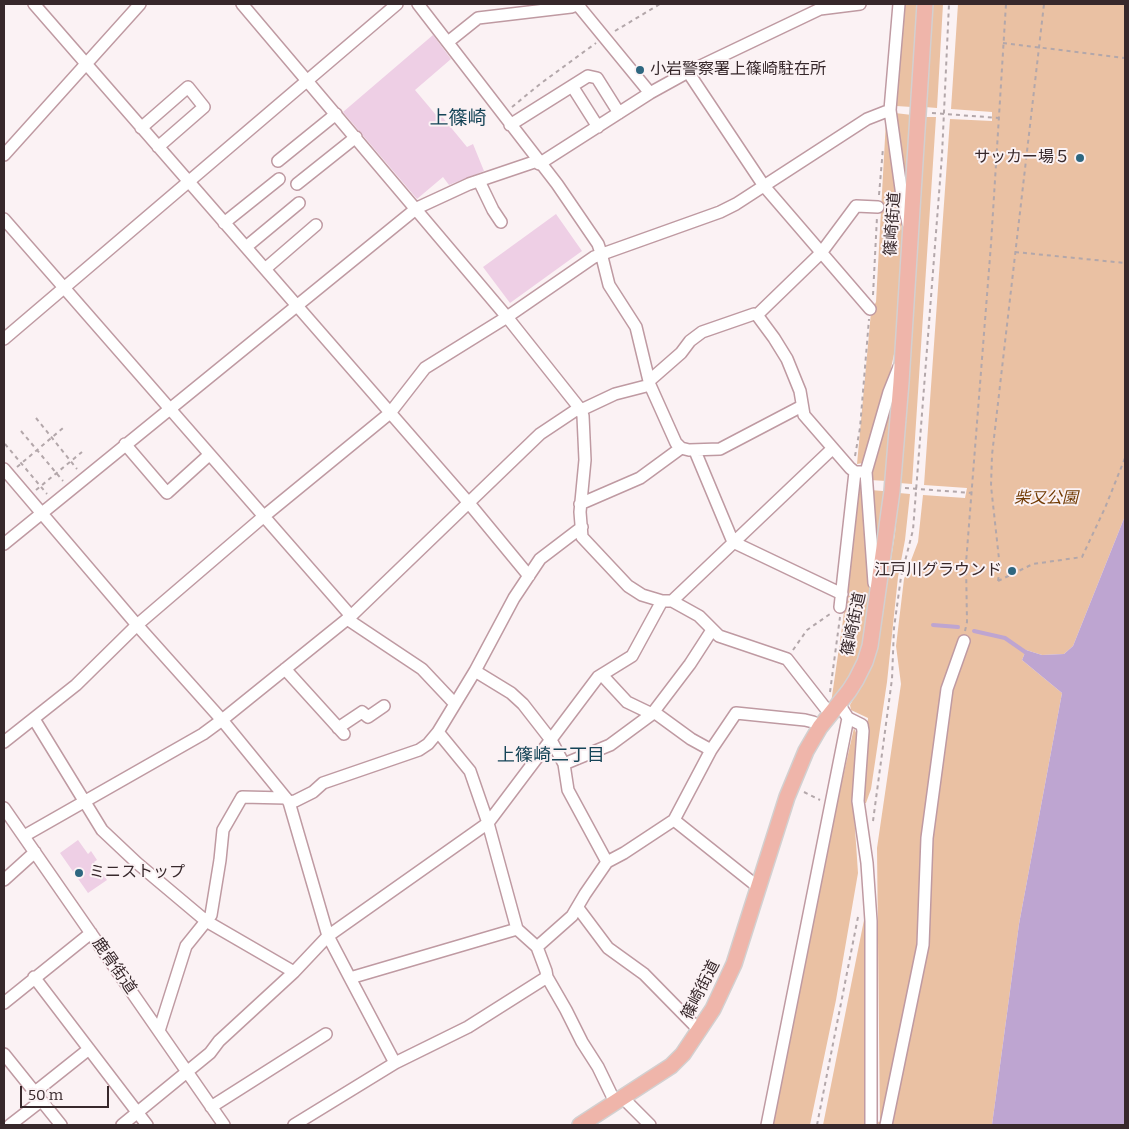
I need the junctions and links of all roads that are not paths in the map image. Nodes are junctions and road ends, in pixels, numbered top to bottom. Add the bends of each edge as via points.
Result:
1 (34, 4) edge
2 (140, 4) edge
3 (242, 4) edge
4 (398, 4) edge
5 (418, 4) edge
6 (579, 4) edge
7 (860, 4) edge
8 (899, 4) edge
9 (925, 4) edge
10 (448, 42) junction
11 (85, 64) junction
12 (688, 72) junction
13 (308, 81) junction
14 (572, 86) junction
15 (650, 93) junction
16 (890, 110) junction
17 (619, 113) junction
18 (336, 114) junction
19 (510, 125) junction
20 (598, 126) junction
21 (141, 128) junction
22 (356, 137) junction
23 (158, 147) junction
24 (4, 155) edge
25 (278, 161) dead end
26 (538, 162) junction
27 (279, 179) dead end
28 (479, 181) junction
29 (188, 182) junction
30 (297, 184) dead end
31 (764, 186) junction
32 (299, 203) dead end
33 (878, 207) road end
34 (417, 208) junction
35 (4, 219) edge
36 (224, 222) junction
37 (501, 222) dead end
38 (316, 225) dead end
39 (910, 232) junction
40 (246, 247) junction
41 (601, 253) junction
42 (821, 254) junction
43 (265, 269) junction
44 (63, 287) junction
45 (296, 304) junction
46 (870, 309) road end
47 (757, 315) junction
48 (507, 316) junction
49 (4, 339) edge
50 (901, 360) junction
51 (649, 383) junction
52 (802, 406) junction
53 (169, 408) junction
54 (580, 409) junction
55 (390, 413) junction
56 (125, 444) junction
57 (681, 448) junction
58 (832, 449) junction
59 (695, 451) junction
60 (209, 455) junction
61 (861, 472) junction
62 (9, 475) edge
63 (468, 502) junction
64 (580, 504) junction
65 (41, 513) junction
66 (263, 516) junction
67 (582, 527) junction
68 (733, 542) junction
69 (4, 544) edge
70 (530, 576) junction
71 (842, 594) junction
72 (667, 601) junction
73 (840, 608) road end
74 (876, 612) junction
75 (349, 617) junction
76 (137, 625) junction
77 (712, 630) junction
78 (964, 641) road end
79 (285, 669) junction
80 (476, 671) junction
81 (602, 675) junction
82 (833, 703) junction
83 (455, 704) junction
84 (384, 706) dead end
85 (653, 713) junction
86 (848, 718) junction
87 (34, 719) junction
88 (222, 720) junction
89 (820, 728) junction
90 (438, 732) junction
91 (551, 740) junction
92 (4, 742) edge
93 (711, 750) junction
94 (564, 764) junction
95 (85, 800) junction
96 (288, 800) junction
97 (4, 808) edge
98 (674, 820) junction
99 (488, 824) junction
100 (24, 836) junction
101 (35, 852) junction
102 (607, 862) junction
103 (4, 880) edge
104 (758, 887) junction
105 (578, 908) junction
106 (206, 921) junction
107 (517, 929) junction
108 (91, 932) junction
109 (328, 936) junction
110 (537, 947) junction
111 (294, 972) junction
112 (34, 977) junction
113 (547, 977) junction
114 (350, 978) junction
115 (4, 1003) edge
116 (159, 1031) junction
117 (700, 1031) junction
118 (326, 1034) dead end
119 (89, 1049) junction
120 (4, 1054) edge
121 (395, 1063) junction
122 (188, 1072) junction
123 (38, 1096) junction
124 (619, 1100) junction
125 (212, 1107) junction
126 (138, 1113) junction
127 (10, 1125) edge
128 (61, 1125) edge
129 (122, 1125) edge
130 (147, 1125) edge
131 (224, 1125) edge
132 (294, 1125) edge
133 (580, 1125) edge
134 (650, 1125) edge
135 (767, 1125) edge
136 (871, 1125) edge
137 (886, 1125) edge

1 - 11 street
2 - 11 street
3 - 13 street
4 - 13 street
5 - 10 street
6 - 10 street via 478,18
6 - 15 street
7 - 12 street via 820,9
8 - 16 street
9 - 39 main road, 篠崎街道
10 - 19 street
11 - 21 street
11 - 24 street
12 - 15 street
12 - 31 street
13 - 18 street
13 - 29 street
14 - 17 street via 588,76 597,78
14 - 19 street
14 - 20 street
15 - 17 street
16 - 31 street via 867,118
16 - 39 street
17 - 20 street
18 - 22 street
18 - 25 street
19 - 26 street
20 - 26 street
21 - 23 street
21 - 23 street via 188,87 204,107
22 - 30 street
22 - 34 street
23 - 29 street
26 - 28 street
26 - 41 street via 572,205
27 - 36 street
28 - 34 street
28 - 37 street
29 - 36 street
29 - 44 street
31 - 41 street via 720,212
31 - 42 street
32 - 40 street
33 - 42 street via 856,206
34 - 45 street
34 - 48 street
35 - 44 street
36 - 40 street
38 - 43 street
39 - 50 main road, 篠崎街道
40 - 43 street
41 - 48 street
41 - 51 street via 609,286 636,327
42 - 46 street
42 - 47 street
43 - 45 street
44 - 49 street
44 - 53 street
45 - 53 street
45 - 55 street
47 - 51 street via 702,332
47 - 52 street via 788,359
48 - 54 street
48 - 55 street via 425,368
50 - 61 street
50 - 74 main road, 篠崎街道 via 892,491
51 - 54 street
51 - 57 street
52 - 58 street via 804,415
52 - 59 street via 720,449
53 - 56 street
53 - 60 street
54 - 63 street via 540,434
54 - 64 street via 585,460
55 - 63 street
55 - 66 street
56 - 60 street via 167,493
56 - 65 street
57 - 59 street
57 - 64 street via 640,478
58 - 61 street via 850,468
58 - 68 street
59 - 68 street
60 - 66 street
61 - 71 street
61 - 74 street
62 - 65 street
63 - 70 street
63 - 75 street
64 - 67 street
65 - 69 street
65 - 76 street
66 - 75 street
66 - 76 street
67 - 70 street via 540,559
67 - 72 street via 582,537 628,586 642,595
68 - 71 street
68 - 72 street
70 - 80 street via 514,598
71 - 73 street
72 - 77 street via 698,616
72 - 81 street via 632,656
74 - 82 main road, 篠崎街道 via 865,662 853,686
75 - 79 street
75 - 83 street via 422,669
76 - 87 street via 76,685
76 - 88 street
77 - 82 street via 719,636 787,659
77 - 85 street
78 - 137 street via 946,689 927,838 923,945
79 - 84 street via 341,731 362,712 368,717
79 - 88 street
80 - 83 street
80 - 91 street via 510,692
81 - 85 street via 627,702
81 - 91 street
82 - 86 street
82 - 89 main road, 篠崎街道
83 - 90 street
85 - 93 street
85 - 94 street via 610,745
86 - 135 street
86 - 136 street via 862,725 864,731 858,800 871,921
87 - 92 street
87 - 95 street
88 - 95 street via 203,734
88 - 96 street
89 - 93 street via 805,720 736,713
89 - 104 main road, 篠崎街道 via 787,797
90 - 96 street via 419,750 323,783 295,801
90 - 99 street via 470,771
91 - 94 street
91 - 99 street
93 - 98 street
94 - 102 street via 568,790
95 - 100 street
95 - 106 street via 102,830
96 - 106 street via 242,797 223,830 211,915
96 - 109 street
97 - 100 street, 鹿骨街道
98 - 102 street
98 - 104 street
99 - 107 street
99 - 109 street
100 - 101 street, 鹿骨街道
101 - 103 street
101 - 108 street, 鹿骨街道
102 - 105 street
104 - 117 main road, 篠崎街道 via 734,964
105 - 110 street
105 - 117 street via 608,948 644,974
106 - 111 street
106 - 116 street via 186,946
107 - 110 street
107 - 114 street
108 - 112 street
108 - 116 street, 鹿骨街道
109 - 111 street
109 - 114 street
110 - 113 street
111 - 122 street
112 - 115 street
112 - 119 street
113 - 121 street via 468,1027
113 - 124 street via 582,1042
114 - 121 street
116 - 122 street, 鹿骨街道
117 - 124 main road, 篠崎街道 via 671,1066
118 - 125 street
119 - 123 street
119 - 126 street
120 - 123 street
121 - 132 street
122 - 125 street, 鹿骨街道
122 - 126 street
123 - 127 street
123 - 128 street
124 - 133 main road, 篠崎街道
124 - 134 street
125 - 131 street, 鹿骨街道
126 - 129 street
126 - 130 street

